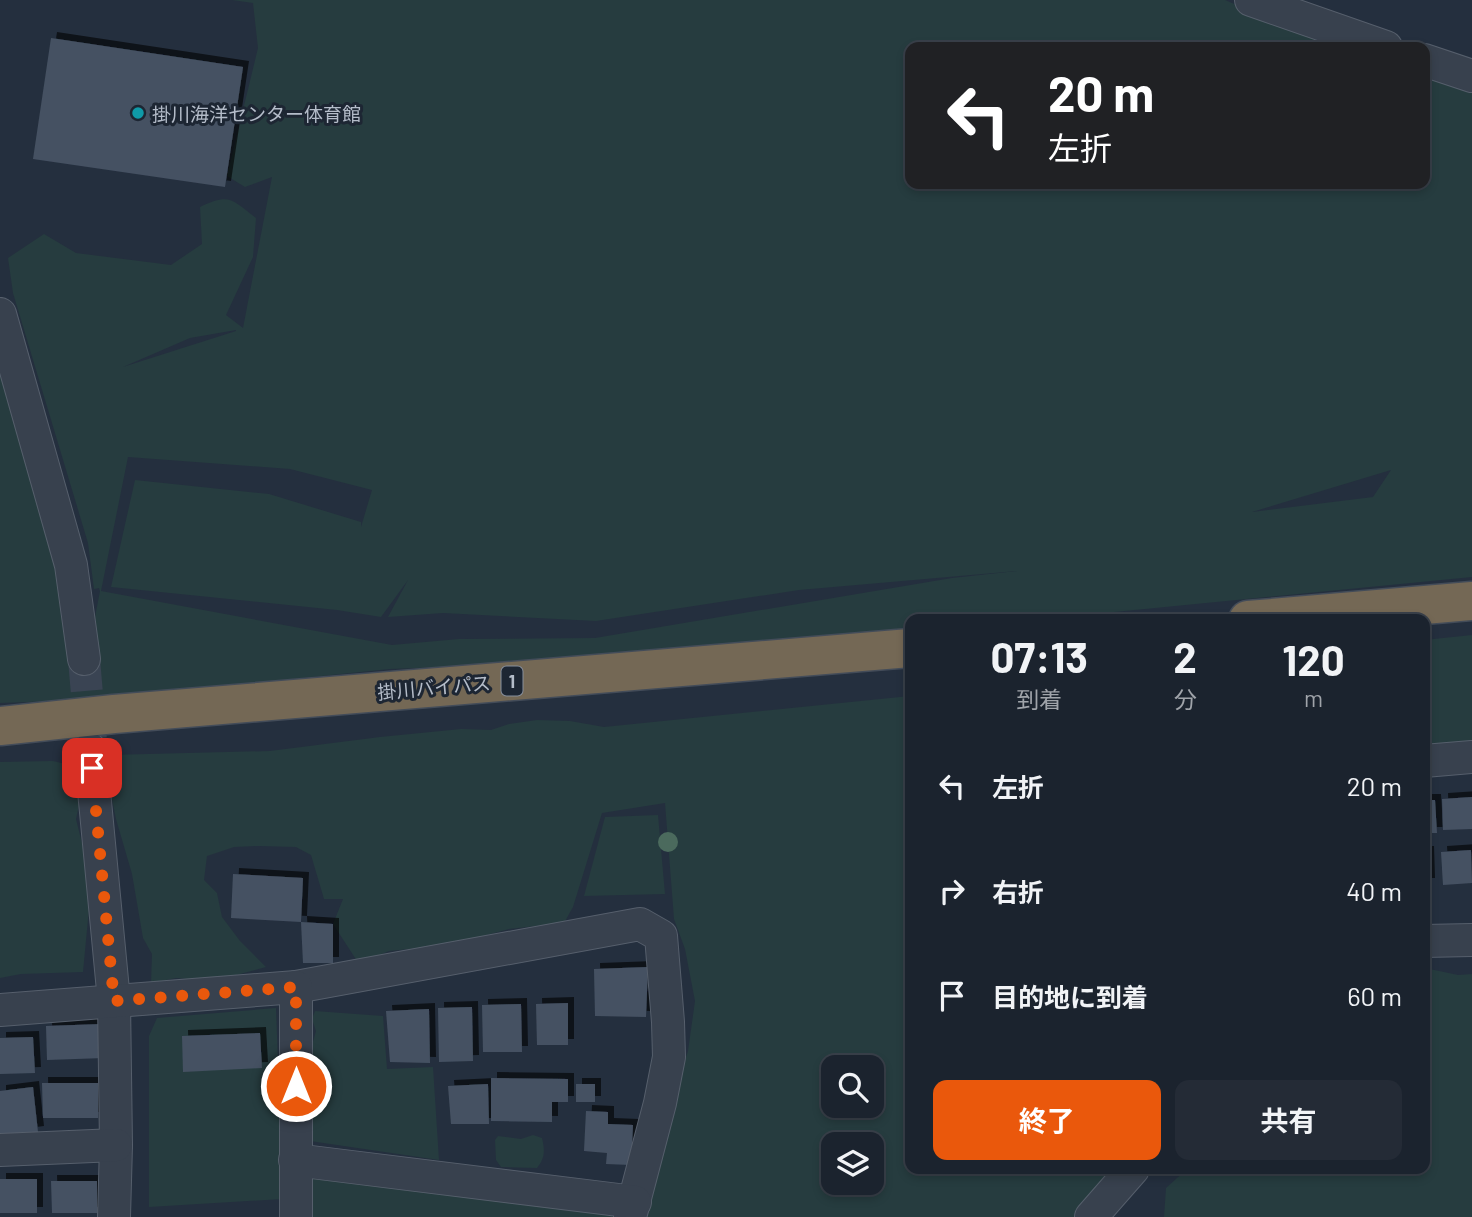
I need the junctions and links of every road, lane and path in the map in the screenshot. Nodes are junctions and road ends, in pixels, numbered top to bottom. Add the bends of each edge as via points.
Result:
1 (1251, 0) edge
2 (1298, 8) edge
3 (1375, 42) edge
4 (1430, 62) edge
5 (1472, 76) edge
6 (0, 314) edge
7 (1472, 601) edge
8 (1319, 614) edge
9 (905, 648) edge
10 (84, 659) tunnel mouth
11 (0, 726) edge
12 (90, 749) tunnel mouth
13 (1472, 757) edge
14 (1430, 760) edge
15 (1472, 940) edge
16 (1430, 941) edge
17 (296, 987) junction
18 (114, 1001) junction
19 (0, 1010) edge
20 (116, 1145) junction
21 (0, 1150) edge
22 (295, 1160) junction
23 (1129, 1174) edge
24 (633, 1210) edge
25 (114, 1217) edge
26 (296, 1217) edge
27 (1091, 1217) edge

1 - 2 street
2 - 3 street
4 - 5 street
6 - 10 street via 71,565
7 - 8 highway
9 - 11 highway, 掛川バイパス / 1
12 - 18 street
13 - 14 street
15 - 16 street
17 - 18 street
17 - 22 street
17 - 24 street via 640,924 661,936 668,1057
18 - 19 street
18 - 20 street
20 - 21 street
20 - 25 street
22 - 24 street
22 - 26 street
23 - 27 street

